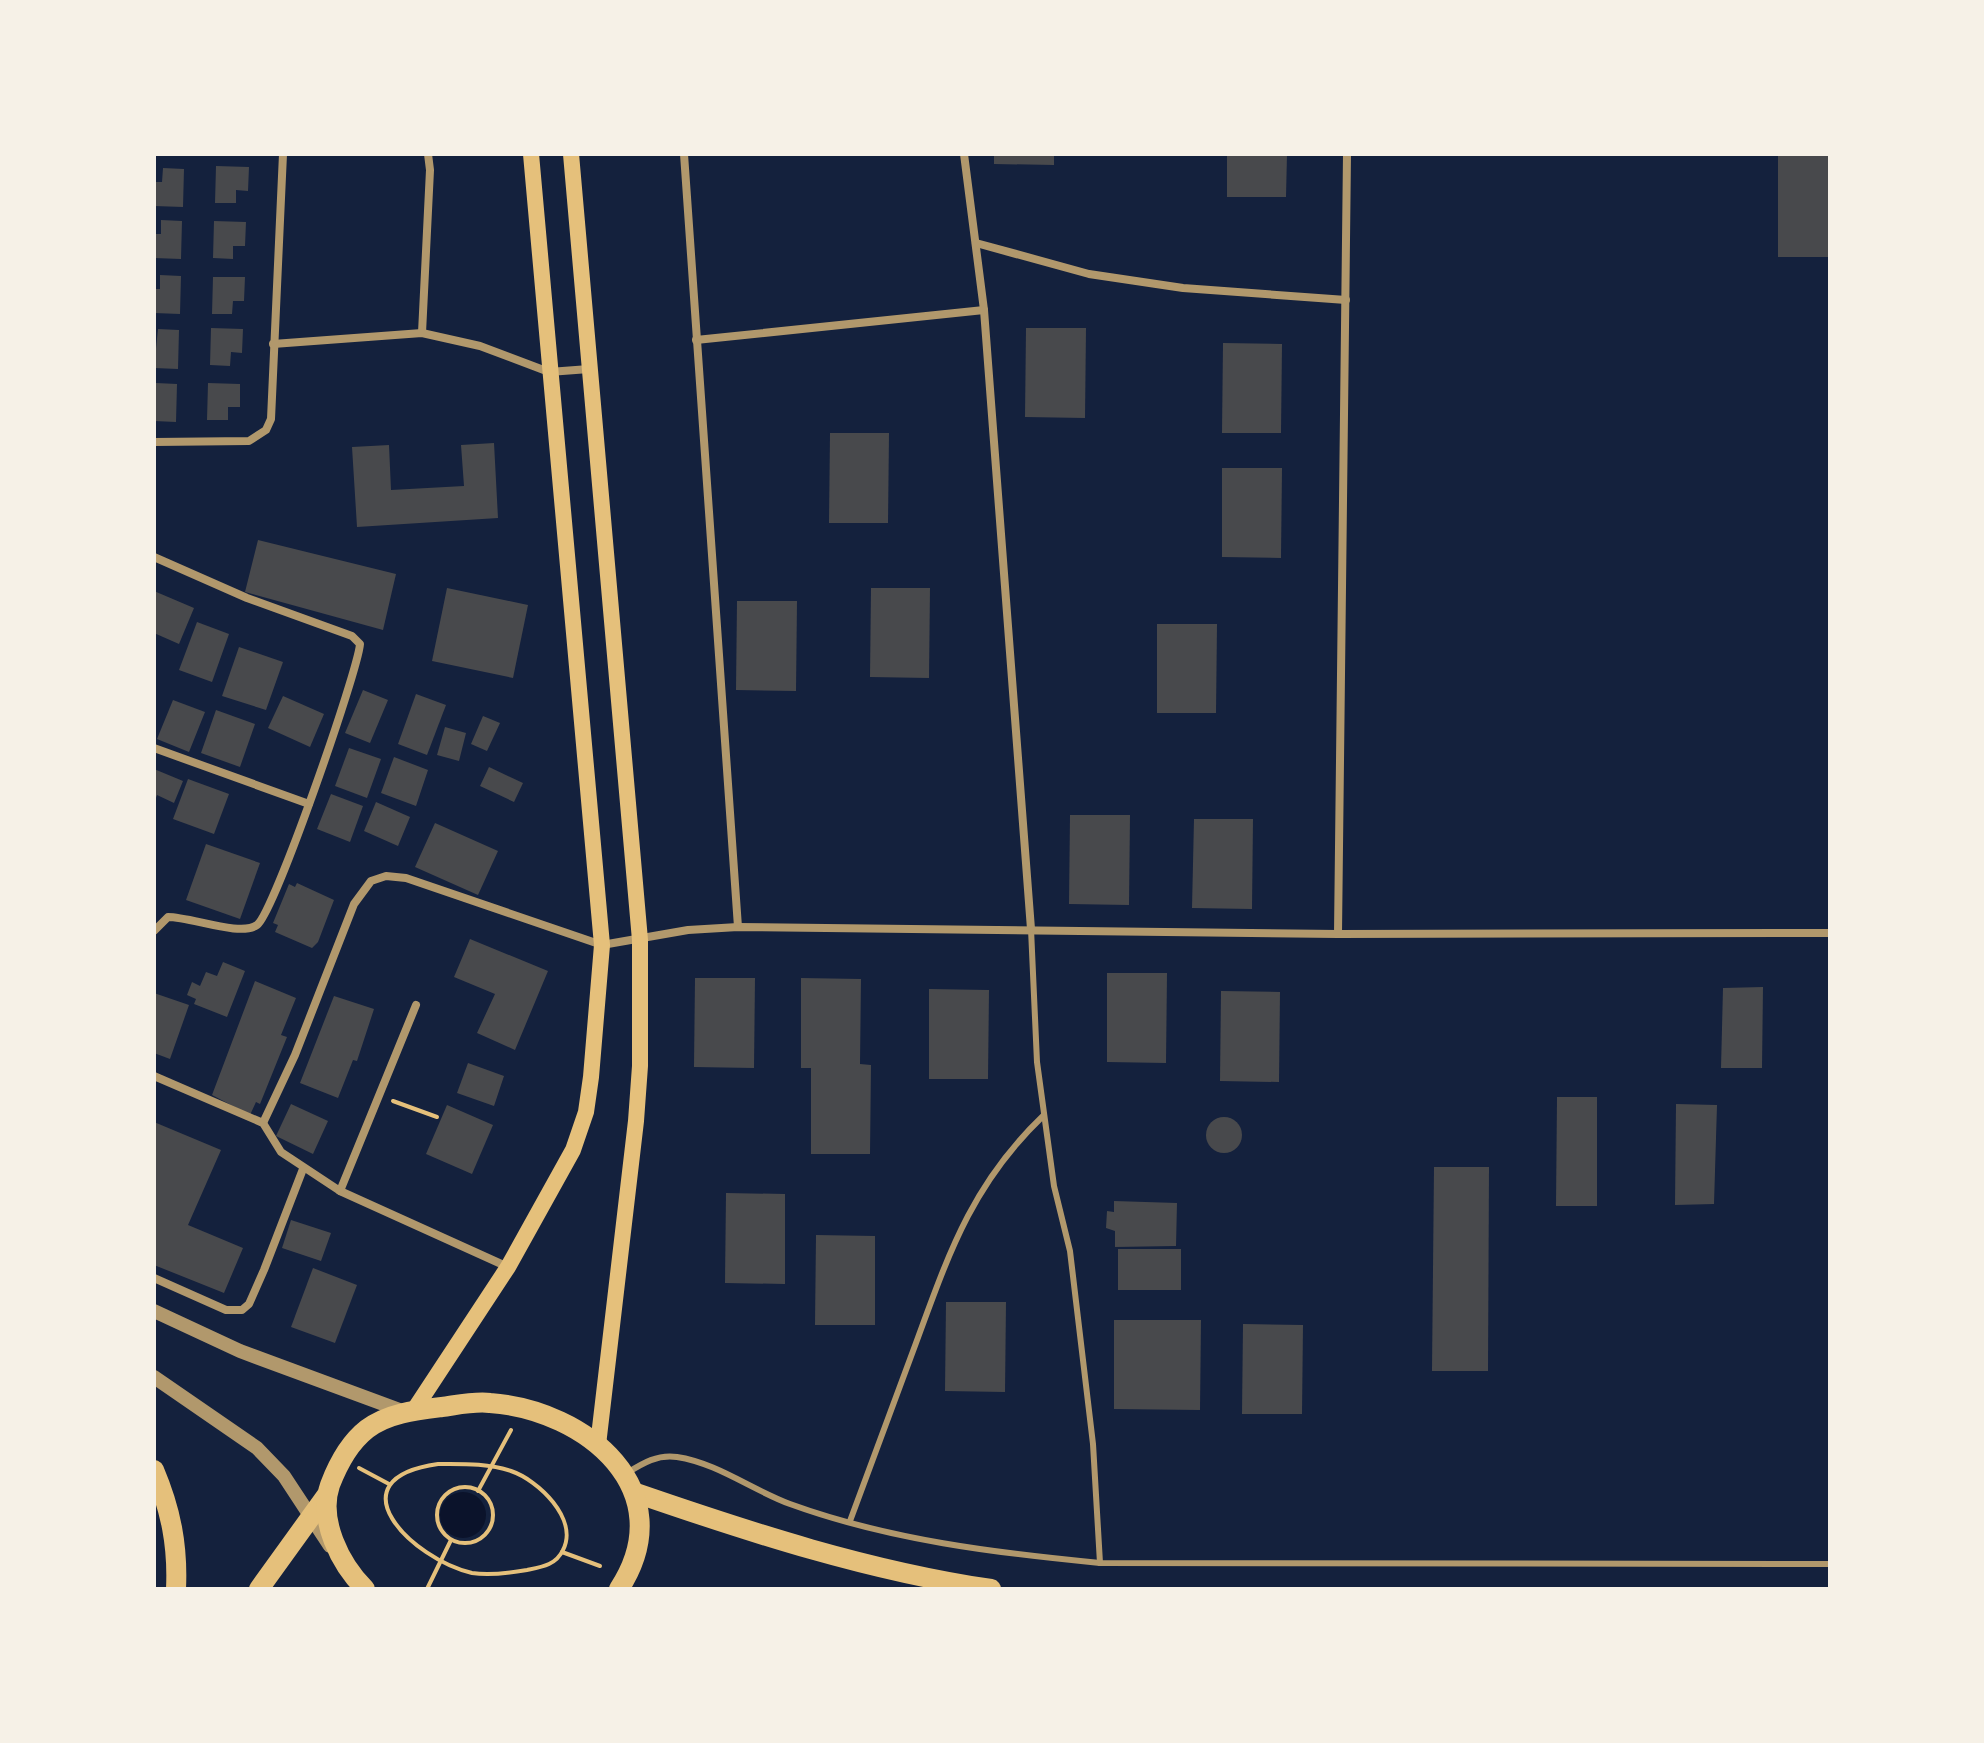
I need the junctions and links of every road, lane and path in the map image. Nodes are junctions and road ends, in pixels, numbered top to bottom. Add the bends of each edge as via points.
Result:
1 (283, 154) edge
2 (428, 154) edge
3 (531, 154) edge
4 (571, 154) edge
5 (684, 154) edge
6 (964, 154) edge
7 (1347, 154) edge
8 (976, 243) junction
9 (1346, 300) junction
10 (984, 310) junction
11 (422, 333) junction
12 (696, 340) junction
13 (273, 344) junction
14 (589, 369) junction
15 (549, 372) junction
16 (154, 442) edge
17 (154, 557) edge
18 (154, 748) edge
19 (309, 804) junction
20 (738, 927) junction
21 (1031, 929) junction
22 (154, 931) edge
23 (1830, 933) edge
24 (1338, 934) junction
25 (640, 940) junction
26 (602, 945) junction
27 (416, 1005) dead end
28 (154, 1076) edge
29 (379, 1096) junction
30 (1043, 1116) junction
31 (437, 1117) dead end
32 (263, 1123) junction
33 (303, 1169) junction
34 (340, 1191) junction
35 (508, 1267) junction
36 (154, 1278) edge
37 (154, 1311) edge
38 (154, 1377) edge
39 (410, 1411) junction
40 (511, 1430) dead end
41 (598, 1445) junction
42 (352, 1464) dead end
43 (491, 1468) junction
44 (154, 1470) edge
45 (627, 1473) junction
46 (389, 1484) junction
47 (478, 1491) junction
48 (636, 1493) junction
49 (326, 1496) junction
50 (312, 1518) junction
51 (850, 1521) junction
52 (451, 1540) junction
53 (562, 1552) junction
54 (440, 1562) junction
55 (1100, 1563) junction
56 (1830, 1564) edge
57 (600, 1566) dead end
58 (346, 1570) junction
59 (176, 1589) edge
60 (259, 1589) edge
61 (365, 1589) edge
62 (427, 1589) edge
63 (619, 1589) edge
64 (991, 1589) edge

1 - 13 street
2 - 11 street
3 - 15 main road
4 - 14 main road
5 - 12 street
6 - 8 street
7 - 9 street
8 - 9 street via 1089,274 1183,288
8 - 10 street
9 - 24 street
10 - 12 street
10 - 21 street
11 - 13 street
11 - 15 street via 480,346
12 - 20 street
13 - 16 street via 271,419 259,436 249,441
14 - 15 street
14 - 25 main road
15 - 26 main road
17 - 19 street via 358,640 360,650
18 - 19 street
19 - 22 street via 277,896 258,925 245,930 168,917
20 - 21 street
20 - 25 street
21 - 24 street
21 - 30 lane
23 - 24 street
25 - 26 street
25 - 41 main road via 637,1107
26 - 32 street via 406,878 371,881 354,904
26 - 35 main road via 586,1112 573,1150
27 - 29 street
28 - 32 street
29 - 31 path
29 - 34 street
30 - 51 lane via 1009,1148 939,1273
30 - 55 lane via 1070,1251 1093,1444
32 - 33 street via 281,1152
33 - 34 street
33 - 36 street via 259,1282 242,1310 226,1310
34 - 35 street
35 - 39 main road
37 - 39 street via 240,1351
38 - 50 street via 257,1448
39 - 41 main road via 488,1402 518,1407 561,1420
39 - 49 main road via 367,1429 338,1462
40 - 43 path
41 - 45 main road
42 - 46 path
43 - 46 path via 413,1468
43 - 47 path
43 - 53 path via 511,1471 551,1501 566,1525
44 - 59 main road via 176,1541
45 - 48 main road
45 - 51 lane via 655,1458 682,1457 789,1504
46 - 54 path via 390,1519
47 - 52 path via 457,1488 442,1499 437,1516
47 - 52 path via 492,1509 490,1527 477,1540
48 - 63 main road via 640,1531 635,1565
48 - 64 main road via 785,1543 905,1574
49 - 50 main road
49 - 58 main road via 334,1541
50 - 58 street
50 - 60 main road
51 - 55 lane via 1009,1555
52 - 54 path
53 - 54 path via 549,1566 508,1574 475,1573
53 - 57 path
54 - 62 path
55 - 56 lane
58 - 61 main road

